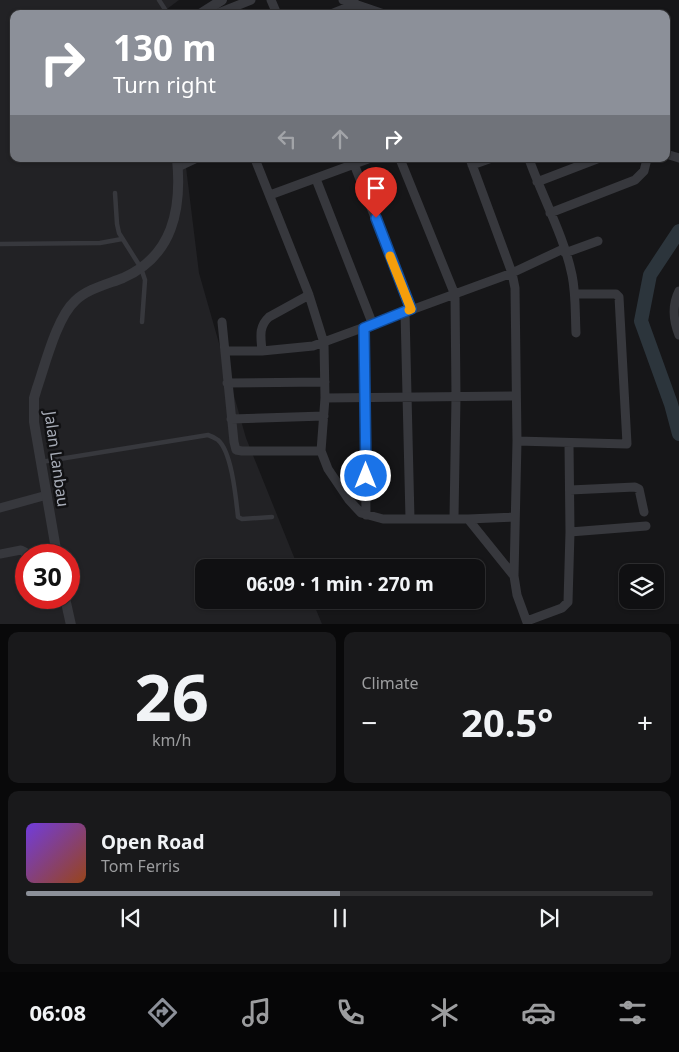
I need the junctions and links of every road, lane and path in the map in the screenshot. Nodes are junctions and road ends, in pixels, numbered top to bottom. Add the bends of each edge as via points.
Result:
1 (222, 0) edge
2 (251, 0) edge
3 (343, 0) edge
4 (356, 4) junction
5 (206, 10) edge
6 (226, 10) edge
7 (341, 10) edge
8 (373, 10) edge
9 (256, 162) edge
10 (360, 162) edge
11 (401, 162) edge
12 (471, 162) edge
13 (530, 162) edge
14 (589, 162) edge
15 (646, 162) edge
16 (177, 163) edge
17 (354, 164) junction
18 (316, 179) junction
19 (537, 182) junction
20 (116, 193) dead end
21 (270, 195) junction
22 (550, 213) junction
23 (122, 239) junction
24 (598, 241) dead end
25 (0, 244) edge
26 (564, 251) junction
27 (141, 268) junction
28 (512, 273) junction
29 (679, 291) edge
30 (575, 294) junction
31 (309, 295) junction
32 (455, 295) junction
33 (677, 304) edge
34 (408, 311) junction
35 (142, 322) dead end
36 (222, 322) dead end
37 (368, 326) junction
38 (576, 333) dead end
39 (679, 335) edge
40 (324, 343) junction
41 (224, 351) junction
42 (262, 351) junction
43 (325, 382) junction
44 (227, 383) junction
45 (516, 396) junction
46 (456, 397) junction
47 (325, 398) junction
48 (365, 398) junction
49 (407, 398) junction
50 (324, 416) junction
51 (231, 419) junction
52 (517, 441) junction
53 (569, 444) junction
54 (321, 451) junction
55 (41, 462) junction
56 (570, 490) junction
57 (47, 496) junction
58 (0, 508) edge
59 (644, 512) dead end
60 (366, 515) junction
61 (272, 517) dead end
62 (514, 517) junction
63 (454, 518) junction
64 (410, 519) junction
65 (468, 519) junction
66 (646, 526) dead end
67 (570, 532) junction
68 (55, 544) edge
69 (15, 551) edge
70 (0, 554) edge
71 (514, 576) junction
72 (68, 609) edge
73 (528, 623) edge
74 (72, 624) edge

1 - 5 street
2 - 6 street
3 - 4 street
4 - 7 street
4 - 8 street
9 - 21 street
10 - 17 street
11 - 32 street
12 - 28 street
13 - 19 street
14 - 19 street
15 - 22 street via 644,171 635,180
16 - 27 street, Jalan Lanbau via 175,213 166,241 156,256
17 - 18 street
17 - 34 street
18 - 21 street
18 - 37 street
19 - 22 street
20 - 23 lane via 117,224
21 - 31 street
22 - 26 street
23 - 25 lane via 100,243
23 - 27 lane
24 - 26 street
26 - 28 street
26 - 30 street
27 - 35 lane via 145,280
27 - 55 street, Jalan Lanbau via 84,294 62,320 34,398 34,422
28 - 32 street
28 - 45 street via 516,300
29 - 33 street
30 - 38 street
30 - 53 street via 616,294 619,297 628,441 624,444
31 - 40 street
31 - 42 street via 264,321
32 - 34 street
32 - 46 street
33 - 39 street via 675,324
34 - 37 street
34 - 49 street
36 - 41 street
37 - 40 street
37 - 48 street
40 - 42 street
40 - 43 street
41 - 42 street
41 - 44 street
43 - 44 street
43 - 47 street
44 - 51 street
45 - 46 street
45 - 52 street
46 - 49 street
46 - 63 street
47 - 48 street
47 - 50 street
48 - 49 street
48 - 60 street
49 - 64 street
50 - 51 street
50 - 54 street
51 - 54 street via 235,447 239,451
52 - 53 street
52 - 62 street
53 - 56 street
54 - 60 street via 328,469 346,496
55 - 57 street, Jalan Lanbau
55 - 61 lane via 208,435 218,440 224,451 232,474 238,516 242,519
56 - 59 street via 635,487 639,489
56 - 67 street
57 - 58 street
57 - 68 street, Jalan Lanbau
60 - 64 street
62 - 65 street
62 - 71 street
63 - 64 street
63 - 65 street
65 - 71 street
66 - 67 street
67 - 73 street via 568,602 562,608
69 - 70 street
71 - 73 street via 517,595
72 - 74 street

